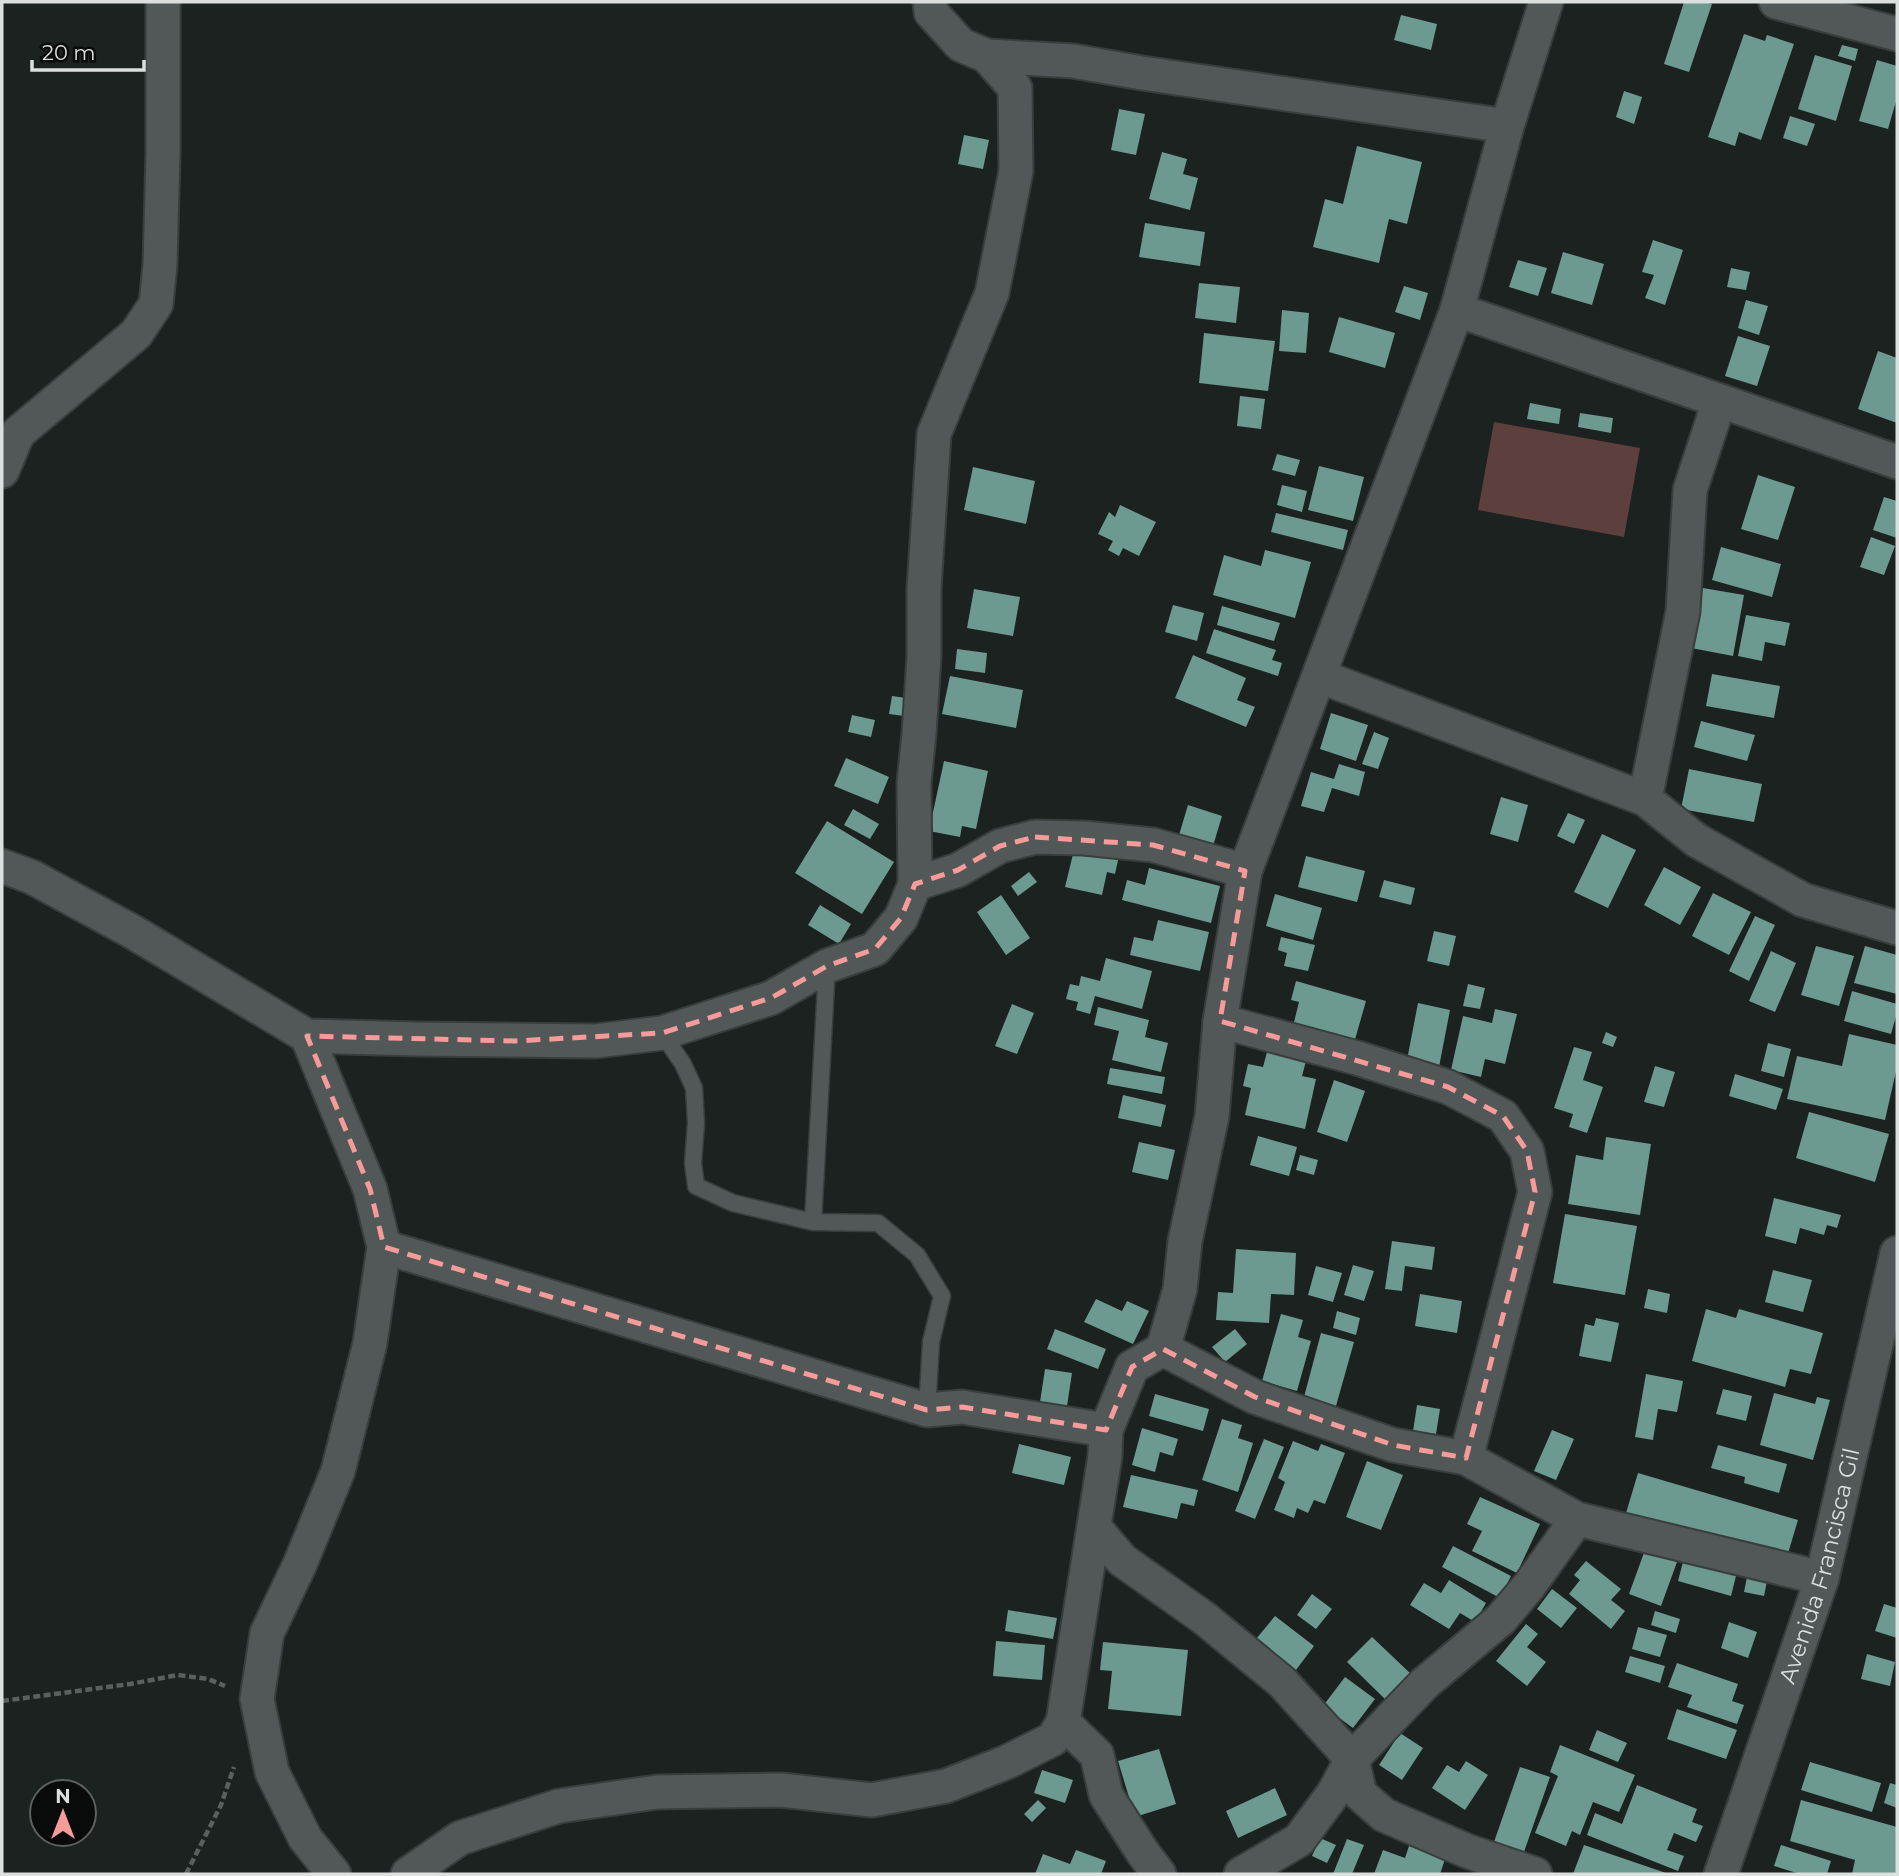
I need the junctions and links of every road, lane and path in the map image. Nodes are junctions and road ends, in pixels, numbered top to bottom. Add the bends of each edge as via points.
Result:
1 (163, 2) edge
2 (930, 2) edge
3 (1546, 2) edge
4 (1776, 2) edge
5 (1897, 34) edge
6 (988, 56) junction
7 (1507, 126) junction
8 (1457, 310) junction
9 (1719, 402) junction
10 (1897, 462) edge
11 (2, 471) edge
12 (1319, 676) junction
13 (1645, 799) junction
14 (2, 866) edge
15 (1245, 871) junction
16 (915, 884) junction
17 (1897, 928) edge
18 (827, 966) junction
19 (1220, 1021) junction
20 (662, 1033) junction
21 (307, 1036) junction
22 (813, 1222) junction
23 (384, 1247) junction
24 (1897, 1253) edge
25 (1163, 1349) junction
26 (927, 1410) junction
27 (1106, 1430) junction
28 (1466, 1458) junction
29 (1577, 1519) junction
30 (1094, 1527) junction
31 (1822, 1578) junction
32 (257, 1699) junction
33 (2, 1701) edge
34 (1063, 1722) junction
35 (237, 1758) dead end
36 (1352, 1759) junction
37 (186, 1874) edge
38 (334, 1874) edge
39 (408, 1874) edge
40 (1159, 1874) edge
41 (1241, 1874) edge
42 (1535, 1874) edge
43 (1721, 1874) edge

1 - 11 street via 163,154 156,304 136,334 18,433
2 - 6 street via 931,12 961,44
3 - 7 street
4 - 5 street
6 - 7 street via 1073,61
6 - 16 street via 1015,88 1016,171 992,293 934,434 914,783
7 - 8 street
8 - 9 street
8 - 12 street
9 - 10 street
9 - 13 street via 1690,490 1683,611
12 - 13 street
12 - 15 street
13 - 17 street via 1696,840 1803,900
14 - 21 street via 32,877 133,932
15 - 16 street via 1153,845 1035,837 1000,846 958,870
15 - 19 street
16 - 18 street via 901,918 875,949
18 - 20 street via 771,998
18 - 22 lane
19 - 25 street via 1212,1116 1185,1241 1180,1289
19 - 28 street via 1448,1087 1503,1116 1527,1151 1535,1192
20 - 21 street via 596,1041
20 - 22 lane via 694,1088 696,1186 733,1203
21 - 23 street via 370,1189
22 - 26 lane via 878,1223 917,1255 942,1296 931,1342
23 - 26 street
23 - 32 street via 370,1343 338,1471 267,1633
24 - 31 street, Avenida Francisca Gil
25 - 27 street via 1132,1367
25 - 28 street via 1255,1397 1393,1445
26 - 27 street via 962,1407
27 - 30 street
28 - 29 street
29 - 31 street
29 - 36 street via 1501,1619 1425,1683
30 - 34 street
30 - 36 street via 1122,1560 1204,1618 1282,1682
31 - 43 street, Avenida Francisca Gil
32 - 33 path via 208,1679 178,1675
32 - 38 street via 272,1772 305,1838
34 - 39 street via 1052,1739 946,1786 872,1800 780,1790 657,1792 559,1806 460,1838
34 - 40 street via 1097,1755 1106,1795
35 - 37 path via 221,1805
36 - 41 street via 1299,1840
36 - 42 street via 1360,1794 1384,1815

